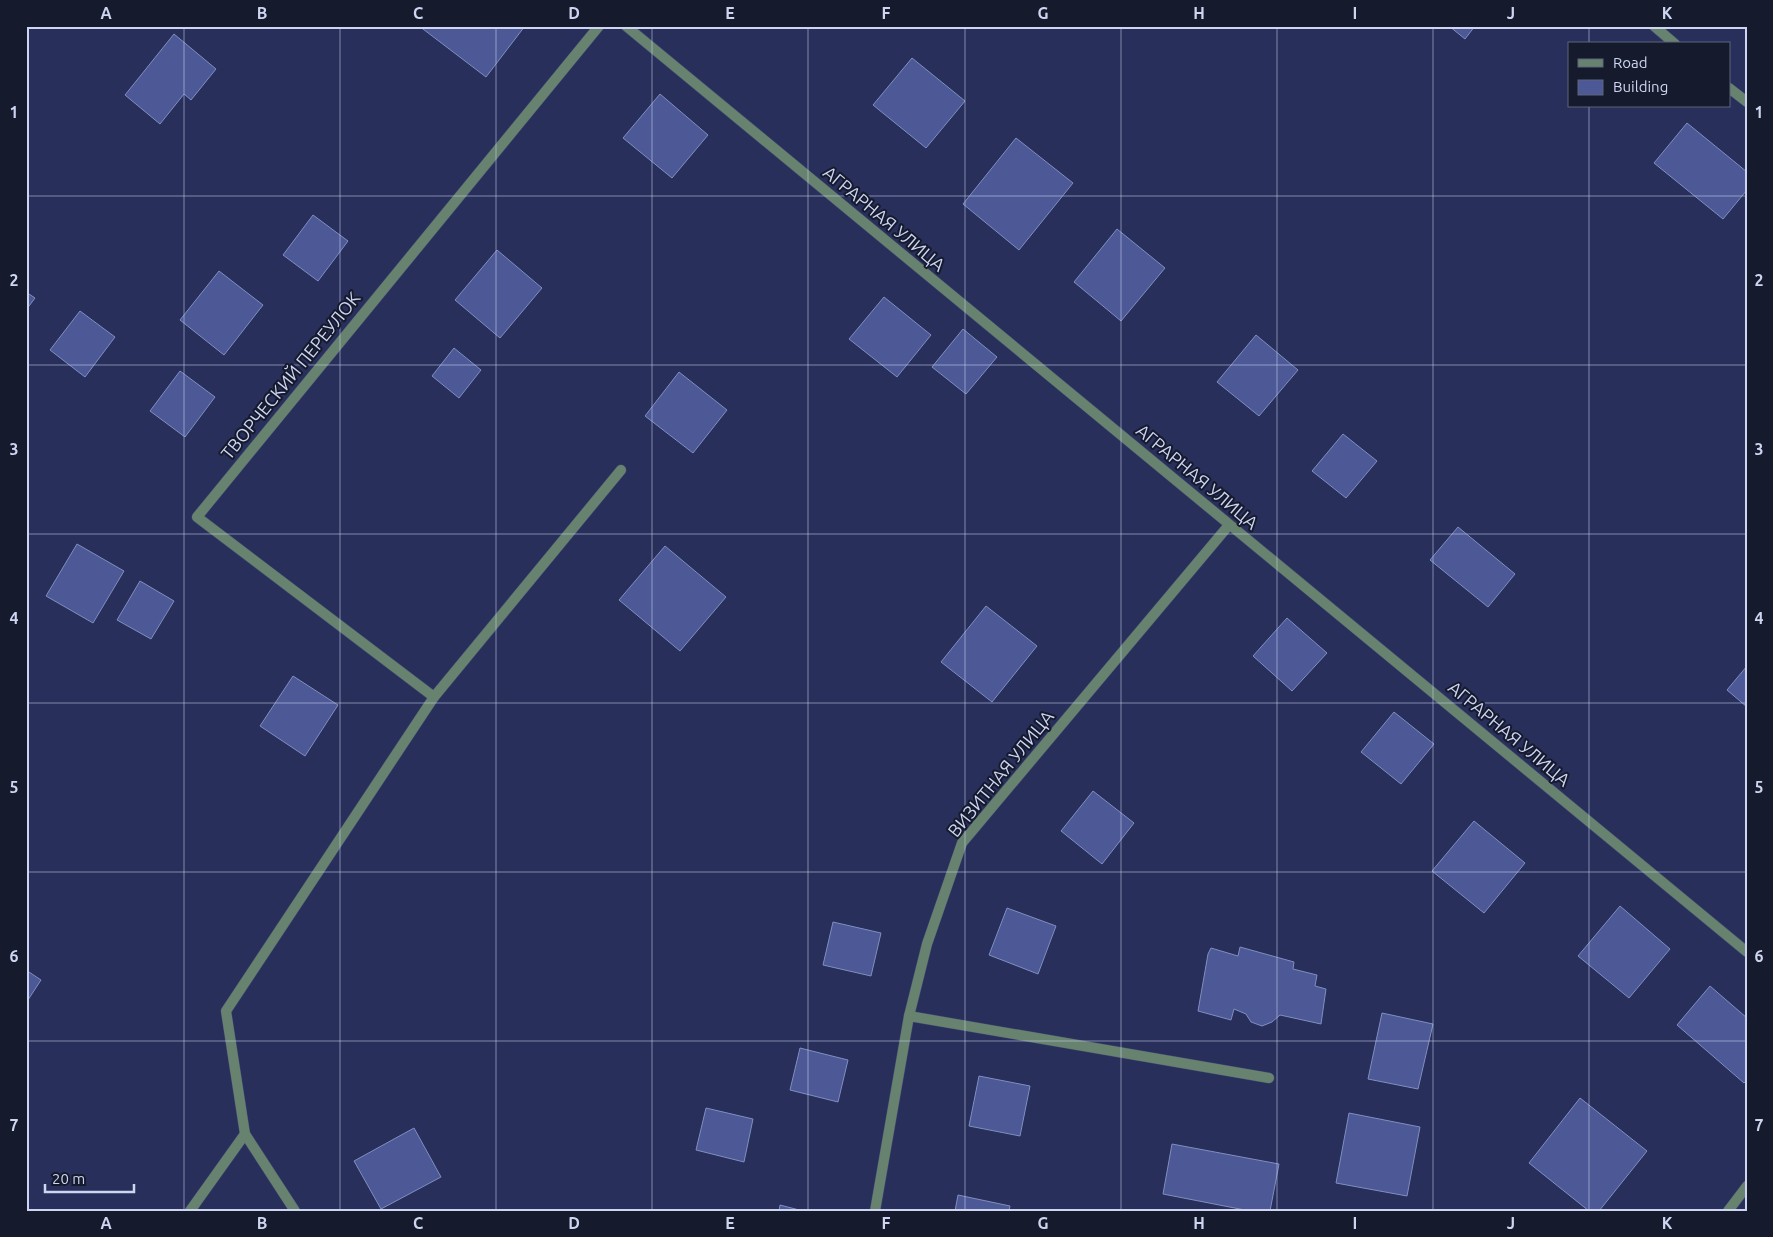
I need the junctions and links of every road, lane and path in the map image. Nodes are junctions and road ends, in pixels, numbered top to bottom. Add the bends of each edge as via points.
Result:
1 (599, 26) edge
2 (626, 26) edge
3 (1654, 26) edge
4 (1673, 42) edge
5 (1730, 89) edge
6 (1747, 102) edge
7 (621, 470) dead end
8 (1229, 525) junction
9 (434, 697) junction
10 (1747, 952) edge
11 (909, 1016) junction
12 (1269, 1078) dead end
13 (245, 1134) junction
14 (1747, 1186) edge
15 (190, 1211) edge
16 (294, 1211) edge
17 (875, 1211) edge
18 (1728, 1211) edge

1 - 9 street, ТВОРЧЕСКИЙ ПЕРЕУЛОК via 197,517
2 - 8 street, АГРАРНАЯ УЛИЦА
3 - 4 street
5 - 6 street
7 - 9 street
8 - 10 street, АГРАРНАЯ УЛИЦА
8 - 11 street, ВИЗИТНАЯ УЛИЦА via 962,843 927,944
9 - 13 street via 226,1011
11 - 12 street
11 - 17 street, ВИЗИТНАЯ УЛИЦА
13 - 15 street
13 - 16 street
14 - 18 street

